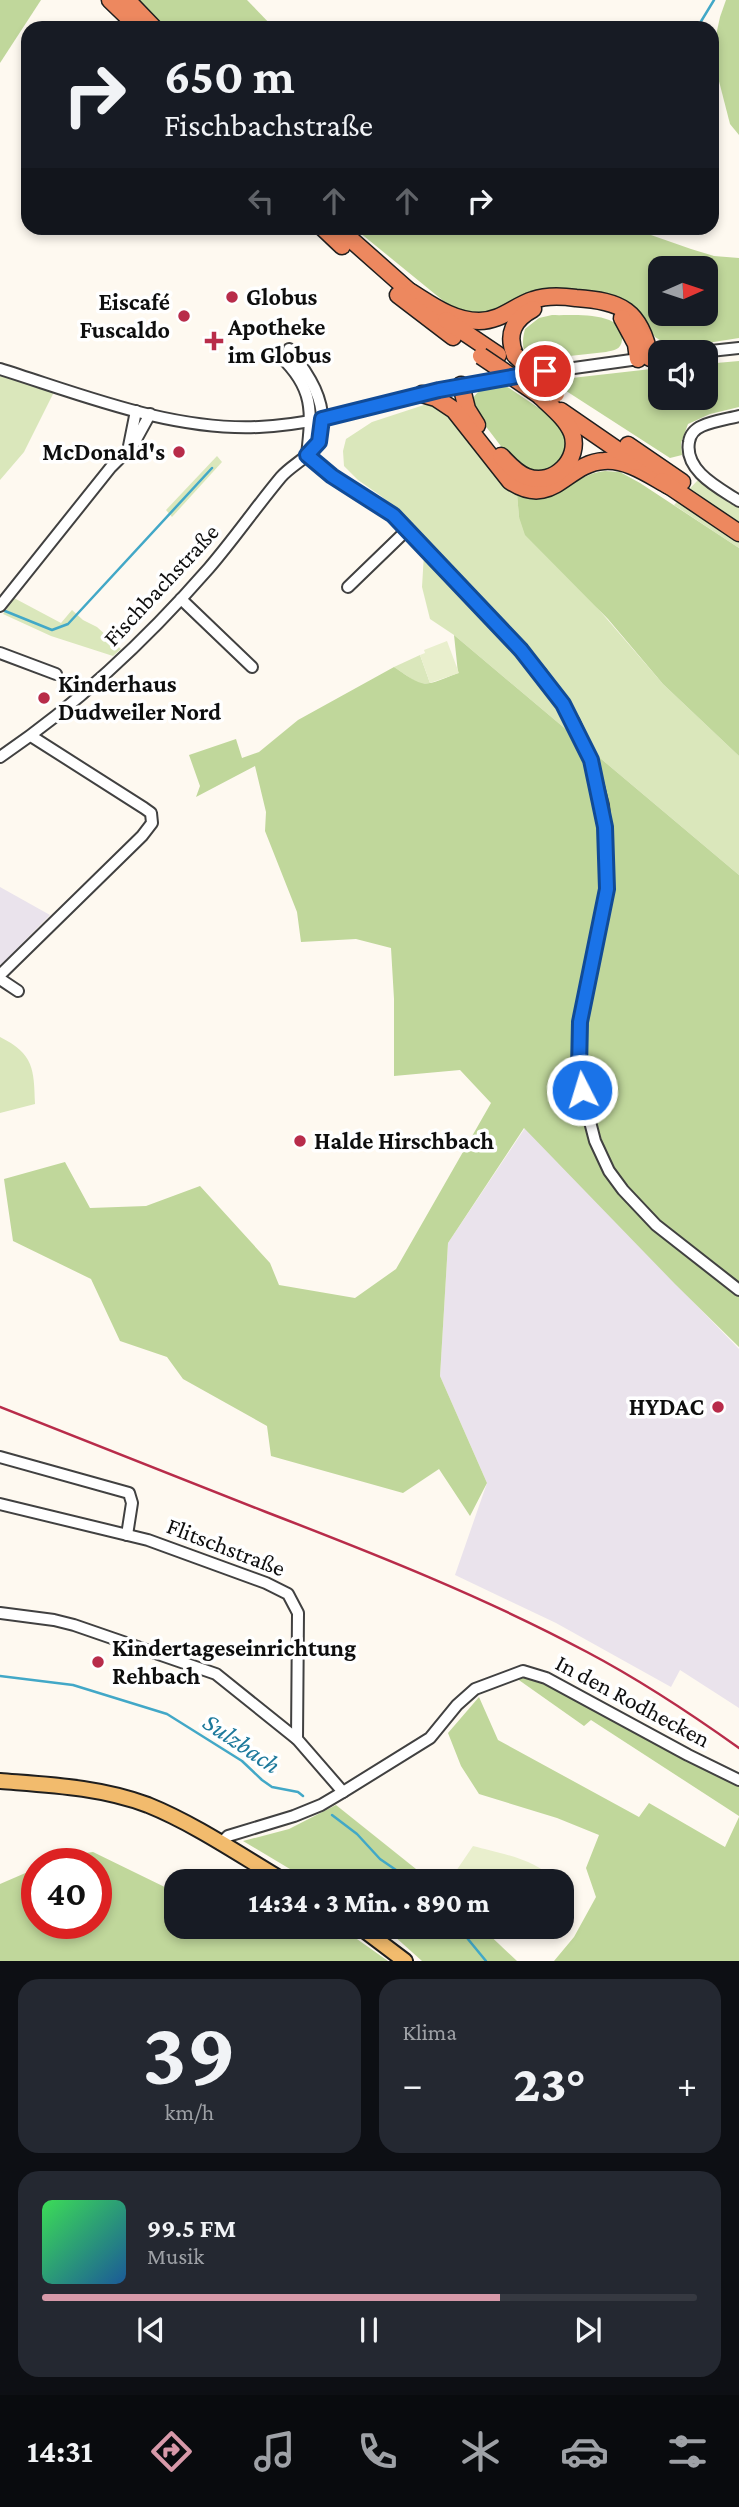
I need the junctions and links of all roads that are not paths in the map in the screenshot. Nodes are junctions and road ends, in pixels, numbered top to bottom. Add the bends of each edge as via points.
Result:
1 (110, 0) edge
2 (127, 0) edge
3 (132, 21) edge
4 (147, 21) edge
5 (331, 235) edge
6 (346, 235) edge
7 (411, 292) junction
8 (739, 348) edge
9 (718, 350) edge
10 (648, 352) edge
11 (506, 355) junction
12 (648, 357) edge
13 (648, 358) edge
14 (0, 369) edge
15 (457, 386) junction
16 (317, 394) junction
17 (422, 394) junction
18 (553, 396) junction
19 (454, 410) junction
20 (136, 411) junction
21 (353, 411) junction
22 (150, 414) junction
23 (739, 416) edge
24 (322, 419) junction
25 (309, 421) junction
26 (128, 449) junction
27 (307, 455) junction
28 (669, 486) junction
29 (739, 501) edge
30 (739, 521) edge
31 (408, 529) junction
32 (739, 533) edge
33 (348, 587) dead end
34 (181, 599) junction
35 (0, 606) edge
36 (0, 653) edge
37 (252, 667) dead end
38 (56, 674) dead end
39 (31, 736) junction
40 (0, 757) edge
41 (0, 977) edge
42 (18, 991) dead end
43 (739, 1290) edge
44 (0, 1457) edge
45 (0, 1504) edge
46 (127, 1535) junction
47 (0, 1613) edge
48 (298, 1739) junction
49 (739, 1780) edge
50 (0, 1781) edge
51 (343, 1792) junction
52 (220, 1844) junction
53 (264, 1869) edge
54 (376, 1939) edge
55 (405, 1961) edge

1 - 3 highway
2 - 4 highway
5 - 18 highway, bridge via 403,300 481,356
6 - 7 highway
7 - 10 highway via 454,317 471,321 498,318 542,298 612,302 633,316
7 - 11 highway
8 - 9 street
11 - 12 highway via 518,318 534,308 569,305 602,308 620,316
11 - 18 highway, bridge
13 - 15 street
14 - 20 street
15 - 17 street
15 - 18 highway via 493,446 518,472 536,479 565,467 574,449
15 - 19 highway
16 - 21 street via 326,405
16 - 24 street
16 - 25 street via 307,372 284,353 302,382
17 - 19 highway
17 - 21 street
18 - 28 highway
18 - 30 highway
19 - 28 highway via 510,481 519,486 546,489 603,461 629,464
20 - 22 street
20 - 26 street
21 - 24 street
22 - 25 street via 253,427
22 - 26 street
23 - 29 street via 701,426 689,443 700,473
24 - 25 street
24 - 27 street, Fischbachstraße via 319,442
25 - 27 street
26 - 35 street
27 - 31 street
27 - 34 street, Fischbachstraße via 283,475
28 - 32 highway
31 - 33 street
31 - 43 street via 541,673 587,751 603,805 607,848 607,889 580,1022 582,1090 595,1141 609,1171 656,1225
34 - 37 street
34 - 39 street, Fischbachstraße via 129,653
36 - 38 street
39 - 40 street, Fischbachstraße
39 - 41 street via 151,813 152,823
41 - 42 street
44 - 46 street, Flitschstraße via 129,1493
45 - 46 street, Flitschstraße
46 - 48 street, Flitschstraße via 275,1586 293,1599 299,1613
47 - 48 street via 74,1625 209,1670
48 - 51 street
49 - 51 street, In den Rodhecken via 545,1678 523,1671 475,1689 430,1738
50 - 52 main road via 107,1793 148,1805
51 - 52 street, In den Rodhecken via 294,1816 228,1836
52 - 53 main road
54 - 55 main road

